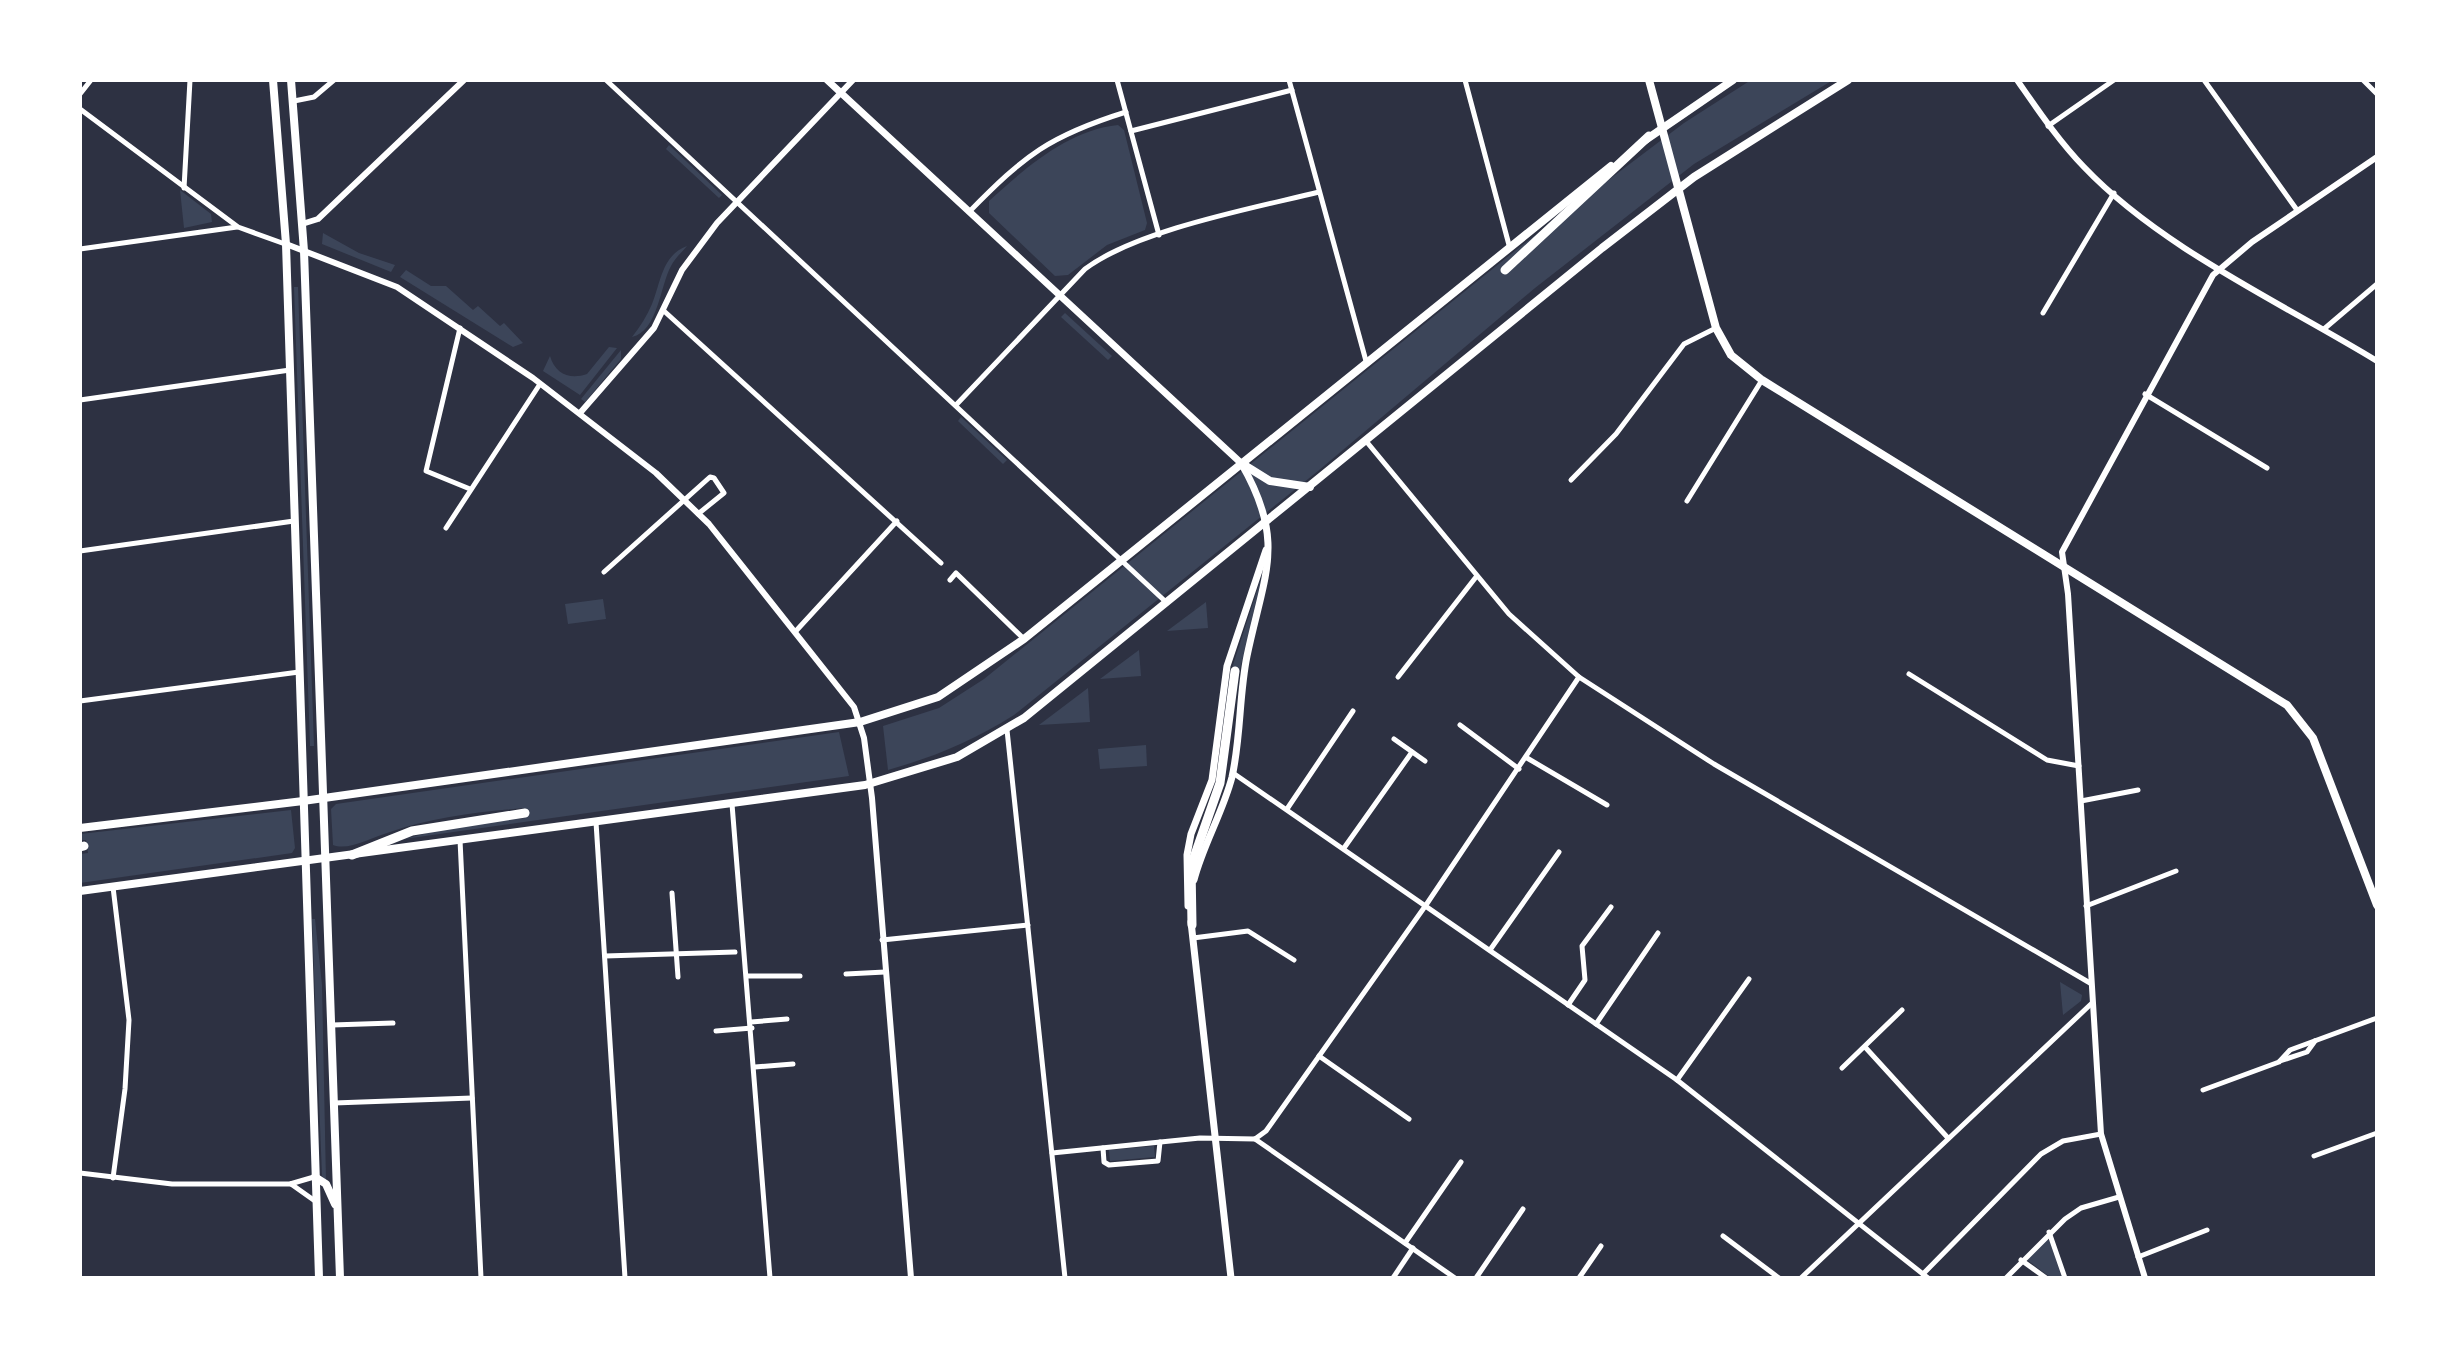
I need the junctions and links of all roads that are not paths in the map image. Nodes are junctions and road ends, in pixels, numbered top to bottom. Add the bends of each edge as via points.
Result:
1 (91, 80) edge
2 (190, 80) edge
3 (273, 80) edge
4 (291, 80) edge
5 (334, 80) edge
6 (464, 80) edge
7 (606, 80) edge
8 (827, 80) edge
9 (853, 80) edge
10 (1118, 80) edge
11 (1289, 80) edge
12 (1465, 80) edge
13 (1649, 80) edge
14 (1733, 80) edge
15 (1848, 80) edge
16 (2017, 80) edge
17 (2114, 80) edge
18 (2204, 80) edge
19 (2363, 80) edge
20 (1292, 90) junction
21 (841, 93) junction
22 (80, 94) edge
23 (2377, 94) edge
24 (293, 101) junction
25 (80, 109) edge
26 (1126, 112) junction
27 (2048, 126) junction
28 (1662, 127) junction
29 (1131, 131) junction
30 (1649, 136) junction
31 (2377, 157) edge
32 (184, 188) junction
33 (1679, 188) junction
34 (1319, 192) junction
35 (2114, 193) junction
36 (737, 202) junction
37 (283, 204) junction
38 (2297, 210) junction
39 (969, 212) junction
40 (302, 224) junction
41 (238, 227) junction
42 (1159, 235) junction
43 (286, 244) junction
44 (1509, 245) junction
45 (80, 249) edge
46 (304, 251) junction
47 (2220, 267) junction
48 (1505, 270) dead end
49 (2377, 284) edge
50 (1059, 296) junction
51 (664, 311) junction
52 (2043, 313) dead end
53 (460, 327) junction
54 (1716, 328) junction
55 (2324, 329) junction
56 (1366, 361) junction
57 (2377, 361) edge
58 (290, 370) junction
59 (1762, 380) junction
60 (540, 384) junction
61 (2145, 394) junction
62 (80, 400) edge
63 (956, 405) junction
64 (580, 413) junction
65 (1366, 441) junction
66 (1241, 463) junction
67 (2267, 468) dead end
68 (1571, 480) dead end
69 (1310, 487) junction
70 (470, 489) junction
71 (685, 501) junction
72 (1687, 501) dead end
73 (698, 514) junction
74 (294, 521) junction
75 (897, 521) junction
76 (1266, 522) junction
77 (446, 528) dead end
78 (1268, 541) junction
79 (80, 551) edge
80 (1122, 560) junction
81 (941, 563) dead end
82 (2061, 564) junction
83 (604, 572) dead end
84 (1477, 576) junction
85 (950, 580) dead end
86 (1167, 603) junction
87 (795, 632) junction
88 (1024, 639) junction
89 (1235, 671) dead end
90 (299, 672) junction
91 (1909, 674) dead end
92 (1398, 677) dead end
93 (1579, 677) junction
94 (80, 701) edge
95 (1353, 711) dead end
96 (860, 722) junction
97 (1460, 725) dead end
98 (1007, 730) junction
99 (1394, 739) dead end
100 (1412, 752) junction
101 (1527, 758) junction
102 (1425, 761) dead end
103 (2079, 766) junction
104 (1519, 769) junction
105 (1233, 773) junction
106 (870, 784) junction
107 (2138, 790) dead end
108 (323, 797) junction
109 (303, 801) junction
110 (2081, 801) junction
111 (732, 804) junction
112 (1607, 805) dead end
113 (1287, 809) junction
114 (525, 813) dead end
115 (596, 821) junction
116 (80, 828) edge
117 (460, 839) junction
118 (1344, 848) junction
119 (1559, 852) dead end
120 (352, 855) junction
121 (325, 860) junction
122 (305, 863) junction
123 (2176, 871) dead end
124 (113, 887) junction
125 (80, 891) edge
126 (672, 893) dead end
127 (1426, 905) junction
128 (2377, 905) edge
129 (2086, 906) junction
130 (1611, 907) dead end
131 (1028, 925) junction
132 (1192, 925) junction
133 (1658, 933) dead end
134 (1193, 938) junction
135 (882, 940) junction
136 (1490, 950) junction
137 (735, 952) dead end
138 (677, 954) junction
139 (605, 956) junction
140 (1294, 960) dead end
141 (885, 972) junction
142 (846, 974) dead end
143 (747, 976) junction
144 (800, 976) dead end
145 (678, 977) dead end
146 (1749, 979) dead end
147 (2090, 983) junction
148 (2091, 1004) junction
149 (1568, 1005) junction
150 (1902, 1010) dead end
151 (2377, 1018) edge
152 (787, 1019) dead end
153 (393, 1023) dead end
154 (1596, 1024) junction
155 (331, 1025) junction
156 (751, 1025) junction
157 (716, 1031) dead end
158 (1865, 1047) junction
159 (1319, 1056) junction
160 (793, 1064) dead end
161 (755, 1067) junction
162 (1842, 1068) dead end
163 (1677, 1080) junction
164 (2203, 1090) dead end
165 (472, 1098) junction
166 (334, 1103) junction
167 (1409, 1119) dead end
168 (2377, 1133) edge
169 (2101, 1134) junction
170 (1215, 1138) junction
171 (1948, 1138) junction
172 (1255, 1139) junction
173 (1160, 1142) junction
174 (1103, 1148) junction
175 (1052, 1153) junction
176 (2314, 1156) dead end
177 (1461, 1162) dead end
178 (80, 1173) edge
179 (315, 1177) junction
180 (113, 1178) junction
181 (290, 1184) junction
182 (2119, 1197) junction
183 (316, 1202) junction
184 (1523, 1209) dead end
185 (337, 1210) junction
186 (1858, 1222) junction
187 (2207, 1230) dead end
188 (2049, 1232) junction
189 (1723, 1236) dead end
190 (1405, 1243) junction
191 (1601, 1246) dead end
192 (1413, 1248) junction
193 (2137, 1257) junction
194 (2021, 1260) junction
195 (1925, 1276) edge
196 (319, 1278) edge
197 (340, 1278) edge
198 (481, 1278) edge
199 (625, 1278) edge
200 (770, 1278) edge
201 (911, 1278) edge
202 (1065, 1278) edge
203 (1231, 1278) edge
204 (1393, 1278) edge
205 (1455, 1278) edge
206 (1476, 1278) edge
207 (1579, 1278) edge
208 (1779, 1278) edge
209 (1801, 1278) edge
210 (2006, 1278) edge
211 (2046, 1278) edge
212 (2065, 1278) edge
213 (2145, 1278) edge

1 - 22 street
2 - 32 street
3 - 37 main road
4 - 24 main road
5 - 24 street via 314,97
6 - 40 street via 318,219
7 - 36 street
8 - 21 main road
9 - 21 street
10 - 26 street
11 - 20 street
12 - 44 street
13 - 28 main road
14 - 28 main road
15 - 33 main road
16 - 27 street
17 - 27 street
18 - 38 street
19 - 23 street
20 - 29 street
20 - 34 street
21 - 36 street
21 - 39 main road
24 - 40 main road
25 - 32 street
26 - 29 street
26 - 39 street via 1033,151
27 - 35 street
28 - 30 main road
28 - 33 main road
29 - 42 street
30 - 44 main road
30 - 48 highway
31 - 38 street
32 - 41 street
33 - 54 main road
33 - 65 main road
34 - 42 street
34 - 56 street
35 - 47 street
35 - 52 street
36 - 51 street via 691,256
36 - 63 street
37 - 40 main road
37 - 43 main road
38 - 47 street
39 - 50 main road
40 - 46 main road
41 - 43 street
41 - 45 street
42 - 50 street via 1108,253
43 - 46 street
43 - 58 main road
44 - 56 main road
46 - 53 street via 397,287
46 - 108 main road
47 - 55 street
47 - 61 street
49 - 55 street
50 - 63 street
50 - 66 main road
51 - 64 street
51 - 75 street
53 - 60 street
53 - 70 street via 426,471
54 - 59 main road via 1727,350
54 - 68 street via 1684,344 1616,434
55 - 57 street
56 - 66 main road
58 - 62 street
58 - 74 main road
59 - 72 street
59 - 82 main road
60 - 64 street
60 - 70 street
61 - 67 street
61 - 82 street via 2065,542
63 - 80 street
64 - 71 street
65 - 69 main road
65 - 84 street
66 - 69 main road via 1270,481
66 - 76 main road via 1259,495
66 - 80 main road
69 - 76 main road
70 - 77 street
71 - 73 street
71 - 73 street via 714,478 724,493
71 - 83 street
73 - 87 street
74 - 79 street
74 - 90 main road
75 - 81 street
75 - 87 street
76 - 78 main road
76 - 86 main road
78 - 105 main road via 1267,584 1246,662
78 - 132 main road via 1229,656 1212,780 1191,834 1185,878
80 - 86 street
80 - 88 main road
82 - 103 street via 2068,594
82 - 128 main road via 2280,699 2300,717 2313,738
84 - 92 street
84 - 93 street via 1527,632
85 - 88 street via 956,573
86 - 98 main road
87 - 96 street via 845,693
88 - 96 main road via 938,697
89 - 132 highway via 1220,783 1191,866
90 - 94 street
90 - 109 main road
91 - 103 street via 2047,760
93 - 101 street
93 - 147 street via 1714,764
95 - 113 street
96 - 106 street
96 - 108 main road
97 - 104 street
98 - 106 main road via 957,757
98 - 131 street
99 - 100 street
100 - 102 street
100 - 118 street
101 - 104 street
101 - 112 street
103 - 110 street
104 - 127 street
105 - 113 street
105 - 132 main road via 1193,881
106 - 111 main road
106 - 135 street
107 - 110 street
108 - 109 main road
108 - 121 main road
109 - 116 main road
109 - 122 main road
110 - 129 street
111 - 115 main road
111 - 143 street
113 - 118 street
114 - 120 highway via 423,828
115 - 117 main road
115 - 139 street
117 - 120 main road
117 - 165 street
118 - 127 street
119 - 136 street
120 - 121 main road
121 - 122 main road
121 - 155 main road
122 - 124 main road
122 - 179 main road
123 - 129 street
124 - 125 main road
124 - 180 street via 129,1020
126 - 138 street
127 - 136 street
127 - 159 street
129 - 147 street
130 - 149 street via 1582,946 1585,980
131 - 135 street
131 - 175 street
132 - 134 main road
133 - 154 street
134 - 140 street via 1248,931
134 - 170 main road
135 - 141 street
136 - 149 street
137 - 138 street
138 - 139 street
138 - 145 street
139 - 199 street
141 - 142 street
141 - 201 street
143 - 144 street
143 - 156 street
146 - 163 street
147 - 148 street
148 - 169 street
148 - 171 street
149 - 154 street
150 - 158 street
151 - 164 street
152 - 156 street
153 - 155 street
154 - 163 street
155 - 166 main road
156 - 157 street
156 - 161 street
158 - 162 street
158 - 171 street
159 - 167 street
159 - 172 street
160 - 161 street
161 - 200 street
163 - 186 street
165 - 166 street
165 - 198 street
166 - 185 main road
168 - 176 street
169 - 182 street
169 - 195 street via 2063,1141 2041,1154
170 - 172 street
170 - 173 street
170 - 203 main road
171 - 186 street
172 - 190 street
173 - 174 street
173 - 174 street via 1158,1161 1109,1165
174 - 175 street
175 - 202 street
177 - 190 street
178 - 180 street
179 - 181 street
179 - 183 main road
179 - 185 main road via 326,1184
180 - 181 street
181 - 183 street
182 - 188 street via 2081,1208
182 - 193 street
183 - 196 main road
184 - 206 street
185 - 197 main road
186 - 195 street
186 - 209 street
187 - 193 street
188 - 194 street
188 - 212 street
189 - 208 street
190 - 192 street
191 - 207 street
192 - 204 street
192 - 205 street
193 - 213 street
194 - 210 street
194 - 211 street

